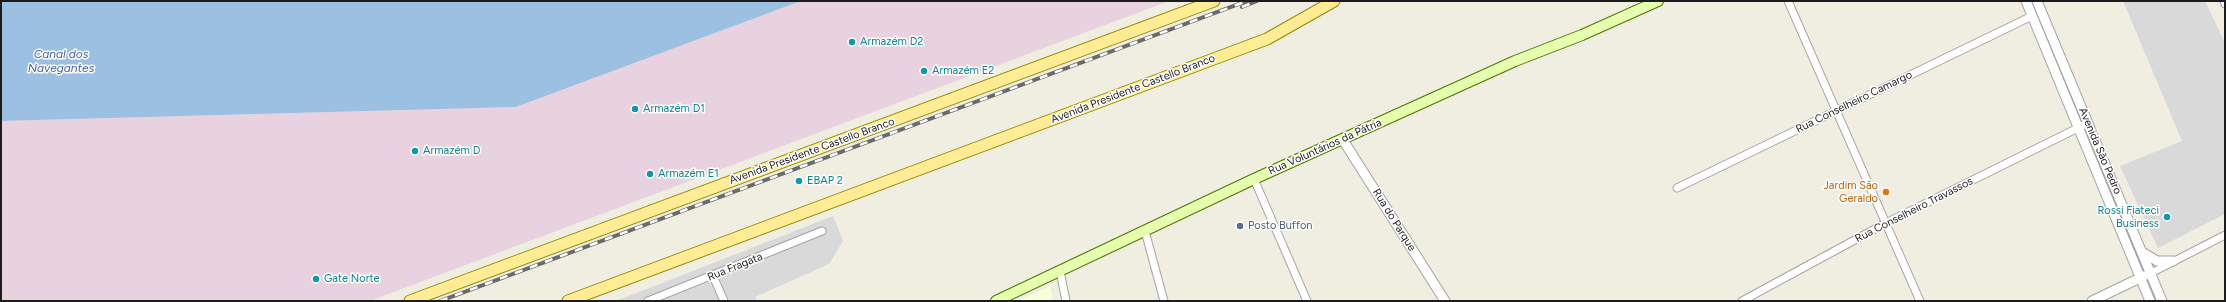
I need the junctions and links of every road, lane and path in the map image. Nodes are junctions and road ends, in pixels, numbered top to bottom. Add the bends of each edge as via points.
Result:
1 (1214, 1) edge
2 (1334, 1) edge
3 (1658, 1) edge
4 (1788, 1) edge
5 (2026, 1) edge
6 (2037, 1) edge
7 (2224, 1) edge
8 (2225, 4) edge
9 (2032, 16) junction
10 (1836, 111) junction
11 (2088, 123) junction
12 (2078, 128) junction
13 (1343, 140) junction
14 (1254, 179) junction
15 (1677, 188) dead end
16 (1886, 223) junction
17 (822, 231) dead end
18 (1145, 231) junction
19 (2225, 236) edge
20 (2142, 252) junction
21 (2173, 262) junction
22 (1060, 271) junction
23 (2151, 273) junction
24 (713, 276) junction
25 (2140, 278) junction
26 (664, 298) edge
27 (410, 301) edge
28 (568, 301) edge
29 (648, 301) edge
30 (724, 301) edge
31 (996, 301) edge
32 (1066, 301) edge
33 (1164, 301) edge
34 (1307, 301) edge
35 (1445, 301) edge
36 (1742, 301) edge
37 (1920, 301) edge
38 (2092, 301) edge
39 (2150, 301) edge
40 (2162, 301) edge

1 - 27 main road, Avenida Presidente Castello Branco
2 - 28 main road, Avenida Presidente Castello Branco via 1267,39
3 - 13 main road, Rua Voluntários da Pátria via 1515,61
4 - 10 street
5 - 9 street, Avenida São Pedro
6 - 11 street, Avenida São Pedro
7 - 8 street
9 - 10 street, Rua Conselheiro Camargo
9 - 12 street, Avenida São Pedro
10 - 15 street, Rua Conselheiro Camargo
10 - 16 street
11 - 12 street, Rua Conselheiro Travassos
11 - 20 street, Avenida São Pedro
12 - 16 street, Rua Conselheiro Travassos
12 - 25 street, Avenida São Pedro
13 - 14 main road, Rua Voluntários da Pátria
13 - 35 street, Rua do Parque
14 - 18 main road, Rua Voluntários da Pátria
14 - 34 street
16 - 36 street, Rua Conselheiro Travassos
16 - 37 street
17 - 24 street, Rua Fragata
18 - 22 main road, Rua Voluntários da Pátria
18 - 33 street
19 - 21 street
20 - 21 street via 2157,261
20 - 23 street, Avenida São Pedro
21 - 23 street
22 - 31 main road, Rua Voluntários da Pátria
22 - 32 street
23 - 25 street
23 - 40 street, Avenida São Pedro
24 - 26 street, Rua Fragata
24 - 30 street
25 - 38 street
25 - 39 street, Avenida São Pedro
26 - 29 street, Rua Fragata

